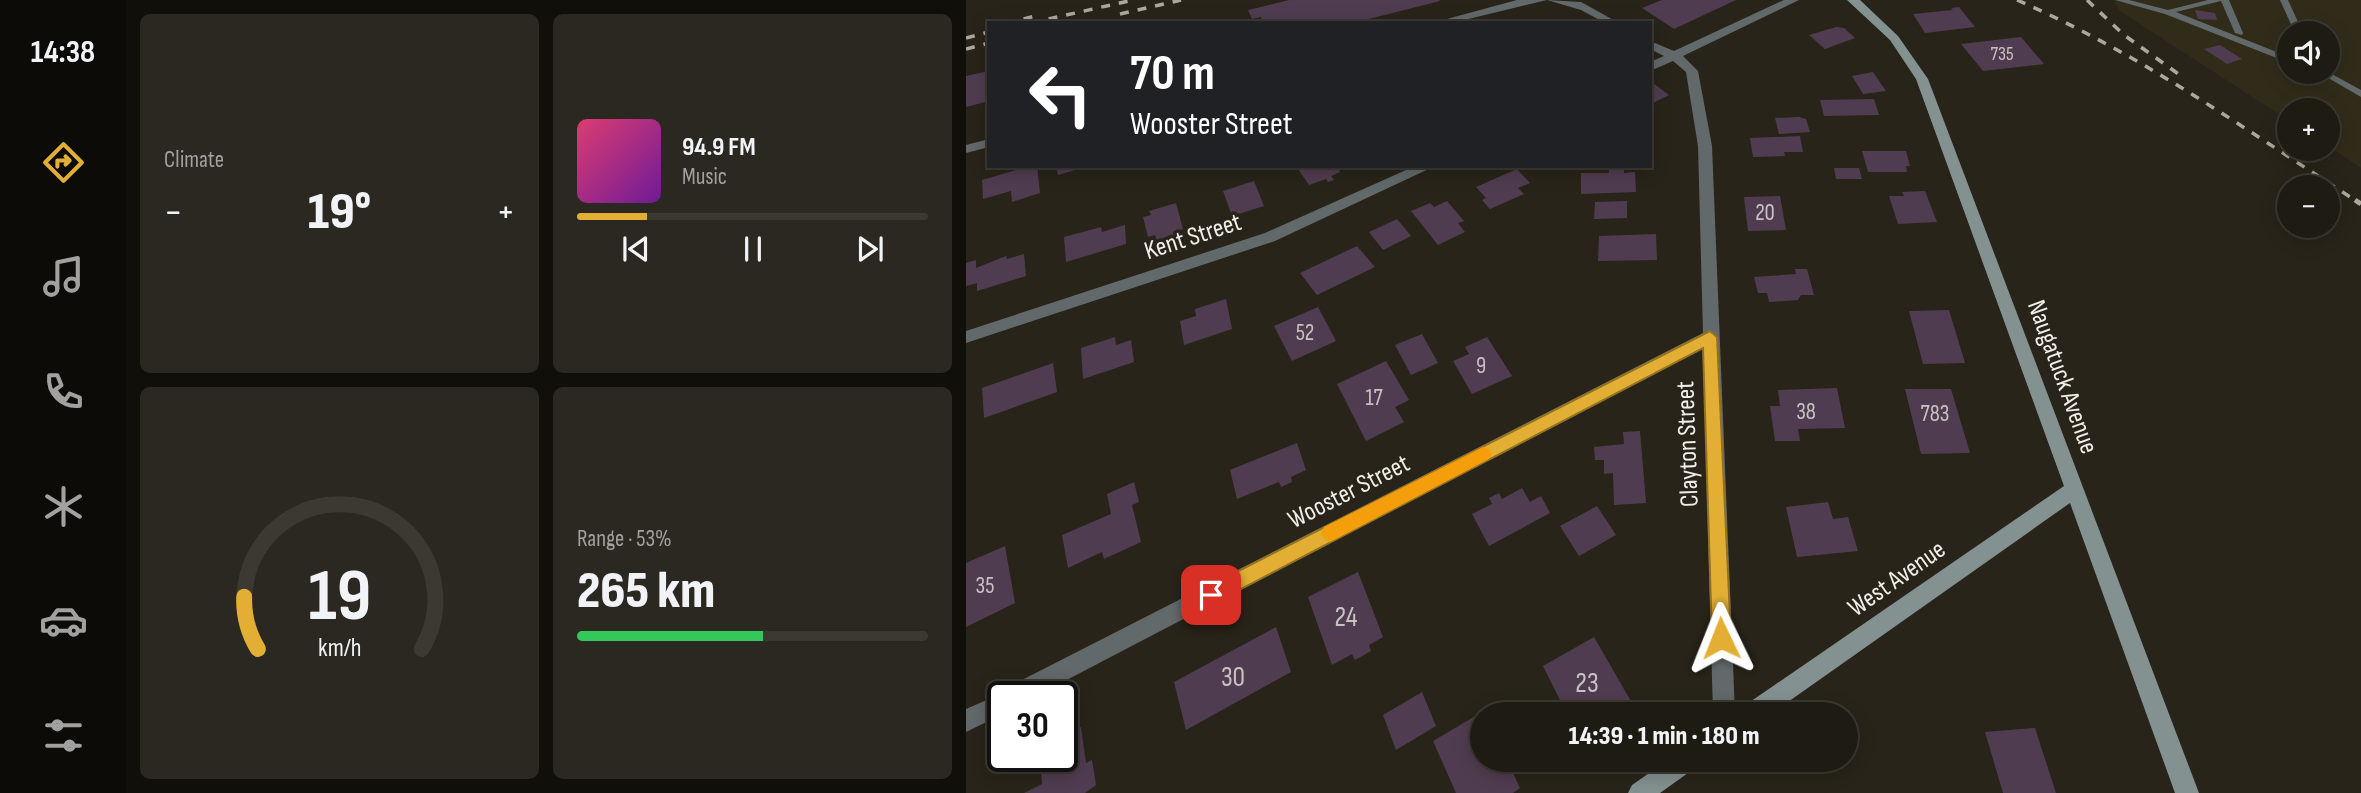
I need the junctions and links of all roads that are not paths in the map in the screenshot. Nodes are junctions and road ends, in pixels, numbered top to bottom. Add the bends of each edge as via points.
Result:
1 (1541, 0) edge
2 (1553, 0) edge
3 (1793, 0) edge
4 (1853, 0) edge
5 (2119, 0) edge
6 (2218, 0) edge
7 (2225, 0) edge
8 (2284, 0) edge
9 (2168, 12) junction
10 (1445, 21) edge
11 (1610, 21) edge
12 (2293, 21) edge
13 (2239, 33) dead end
14 (1652, 46) edge
15 (1675, 55) junction
16 (2277, 55) edge
17 (1652, 66) edge
18 (2340, 82) edge
19 (2361, 94) edge
20 (987, 144) edge
21 (966, 149) edge
22 (1424, 168) edge
23 (966, 337) edge
24 (1710, 337) junction
25 (2075, 489) junction
26 (1043, 681) edge
27 (1724, 702) edge
28 (1769, 702) edge
29 (987, 710) edge
30 (966, 721) edge
31 (1670, 772) edge
32 (1640, 793) edge
33 (2187, 793) edge

1 - 10 street
2 - 11 street via 1593,10
3 - 15 street
4 - 25 main road, Naugatuck Avenue via 1894,38 1922,79
5 - 9 lane
6 - 9 lane
7 - 13 lane
8 - 12 lane
9 - 16 lane
14 - 15 street
15 - 17 street
15 - 24 street, Clayton Street via 1692,71 1705,146
18 - 19 lane
20 - 21 street
22 - 23 street, Kent Street via 1270,237
24 - 26 street, Wooster Street
24 - 27 street, Clayton Street
25 - 28 main road, West Avenue
25 - 33 main road, Naugatuck Avenue
29 - 30 street
31 - 32 main road

